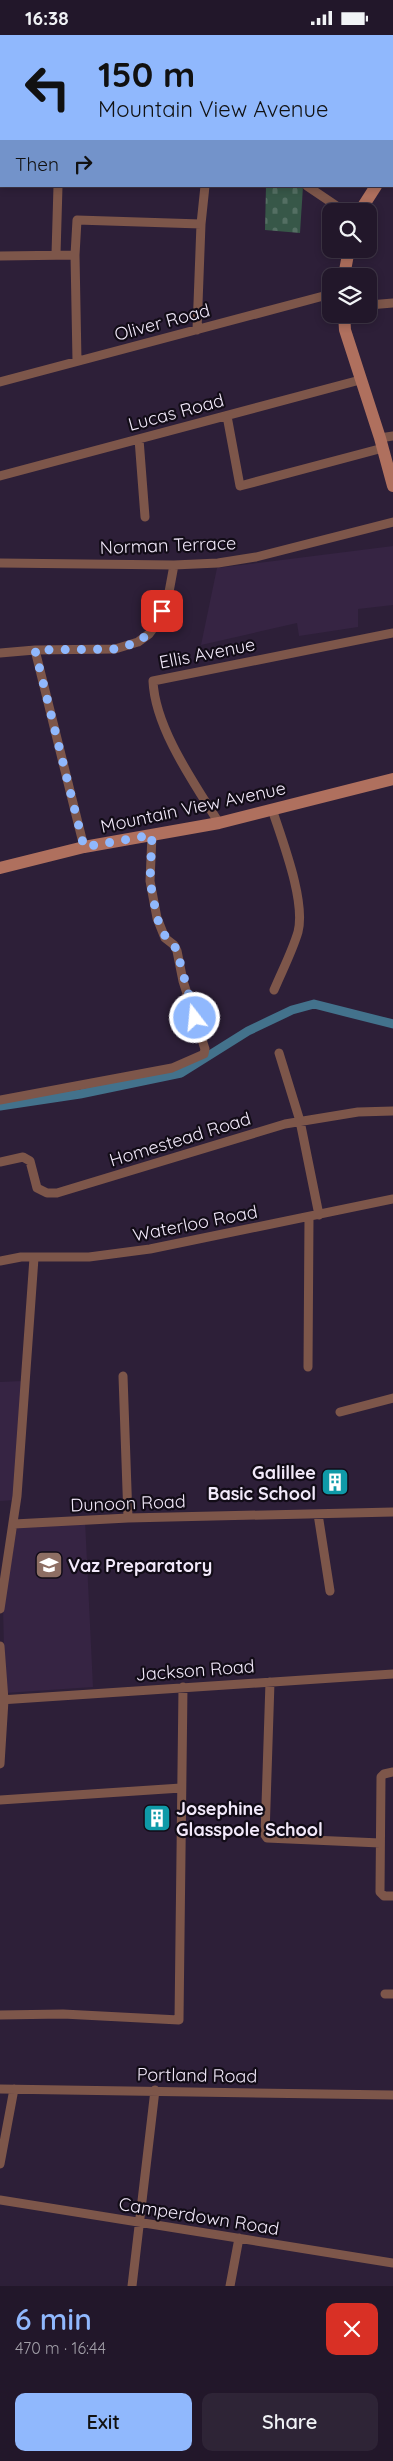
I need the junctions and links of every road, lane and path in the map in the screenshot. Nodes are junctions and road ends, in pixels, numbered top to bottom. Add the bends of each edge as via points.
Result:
1 (58, 187) edge
2 (205, 187) edge
3 (308, 187) edge
4 (375, 187) edge
5 (332, 203) edge
6 (365, 203) edge
7 (201, 224) junction
8 (56, 254) junction
9 (75, 255) junction
10 (0, 257) edge
11 (322, 297) edge
12 (393, 303) edge
13 (377, 304) edge
14 (345, 323) edge
15 (196, 330) junction
16 (77, 361) junction
17 (360, 380) junction
18 (0, 381) edge
19 (227, 416) junction
20 (139, 439) junction
21 (385, 441) edge
22 (0, 476) edge
23 (393, 487) edge
24 (145, 517) dead end
25 (393, 522) edge
26 (0, 563) edge
27 (174, 565) junction
28 (393, 633) edge
29 (35, 650) junction
30 (0, 653) edge
31 (393, 779) edge
32 (272, 809) junction
33 (218, 823) junction
34 (152, 835) junction
35 (84, 847) junction
36 (0, 868) edge
37 (274, 989) dead end
38 (280, 1053) dead end
39 (0, 1100) edge
40 (393, 1111) edge
41 (300, 1121) junction
42 (0, 1162) edge
43 (393, 1199) edge
44 (319, 1215) junction
45 (309, 1218) junction
46 (34, 1258) junction
47 (0, 1261) edge
48 (308, 1367) dead end
49 (123, 1376) dead end
50 (393, 1398) edge
51 (340, 1411) dead end
52 (393, 1512) edge
53 (318, 1514) junction
54 (128, 1518) junction
55 (14, 1524) junction
56 (330, 1591) dead end
57 (0, 1609) edge
58 (0, 1646) edge
59 (393, 1674) edge
60 (270, 1682) junction
61 (183, 1687) junction
62 (2, 1700) edge
63 (0, 1764) edge
64 (393, 1772) edge
65 (181, 1788) junction
66 (0, 1800) edge
67 (380, 1843) junction
68 (393, 1896) edge
69 (0, 2015) edge
70 (0, 2089) edge
71 (14, 2089) junction
72 (155, 2090) junction
73 (393, 2095) edge
74 (0, 2164) edge
75 (0, 2200) edge
76 (140, 2224) junction
77 (239, 2238) junction
78 (393, 2263) edge
79 (132, 2286) edge
80 (230, 2286) edge

1 - 8 street
2 - 7 street
3 - 5 street
4 - 6 main road
7 - 9 street via 77,220
7 - 15 street
8 - 9 street
8 - 10 street
9 - 16 street
11 - 15 street, Oliver Road
12 - 13 street
14 - 17 main road
15 - 16 street, Oliver Road
16 - 18 street, Oliver Road
17 - 19 street, Lucas Road
17 - 21 main road
19 - 20 street, Lucas Road
19 - 21 street via 240,486
20 - 22 street, Lucas Road
20 - 24 street
21 - 23 main road
25 - 27 street, Norman Terrace via 256,557
26 - 27 street, Norman Terrace
27 - 29 street via 169,593 157,623 150,634 138,642 115,649
28 - 33 street, Ellis Avenue via 153,681 154,698 163,726
29 - 30 street
29 - 35 street
31 - 32 main road, Mountain View Avenue
32 - 33 main road, Mountain View Avenue
32 - 37 street via 298,897 300,917 298,932
33 - 34 main road, Mountain View Avenue
34 - 35 main road, Mountain View Avenue
34 - 39 street via 150,881 157,918 166,938 177,951 204,1054 172,1068
35 - 36 main road, Mountain View Avenue
38 - 41 street
40 - 41 street, Homestead Road
41 - 42 street, Homestead Road via 57,1193 47,1193 37,1187 30,1161 23,1157
41 - 44 street
43 - 44 street, Waterloo Road
44 - 45 street, Waterloo Road
45 - 46 street, Waterloo Road via 150,1249 89,1257
45 - 48 street
46 - 47 street, Waterloo Road
46 - 55 street
49 - 54 street
50 - 51 street
52 - 53 street, Dunoon Road
53 - 54 street, Dunoon Road
53 - 56 street
54 - 55 street, Dunoon Road
55 - 57 street
58 - 62 street
59 - 60 street, Jackson Road
60 - 61 street, Jackson Road
60 - 67 street via 265,1835 268,1838
61 - 62 street, Jackson Road
61 - 65 street
62 - 63 street
64 - 67 street via 381,1777
65 - 66 street
65 - 69 street via 179,2020 63,2014
67 - 68 street via 380,1892 384,1896
70 - 71 street, Portland Road
71 - 72 street, Portland Road
71 - 74 street
72 - 73 street, Portland Road
72 - 76 street
75 - 76 street, Camperdown Road
76 - 77 street, Camperdown Road
76 - 79 street
77 - 78 street, Camperdown Road
77 - 80 street

